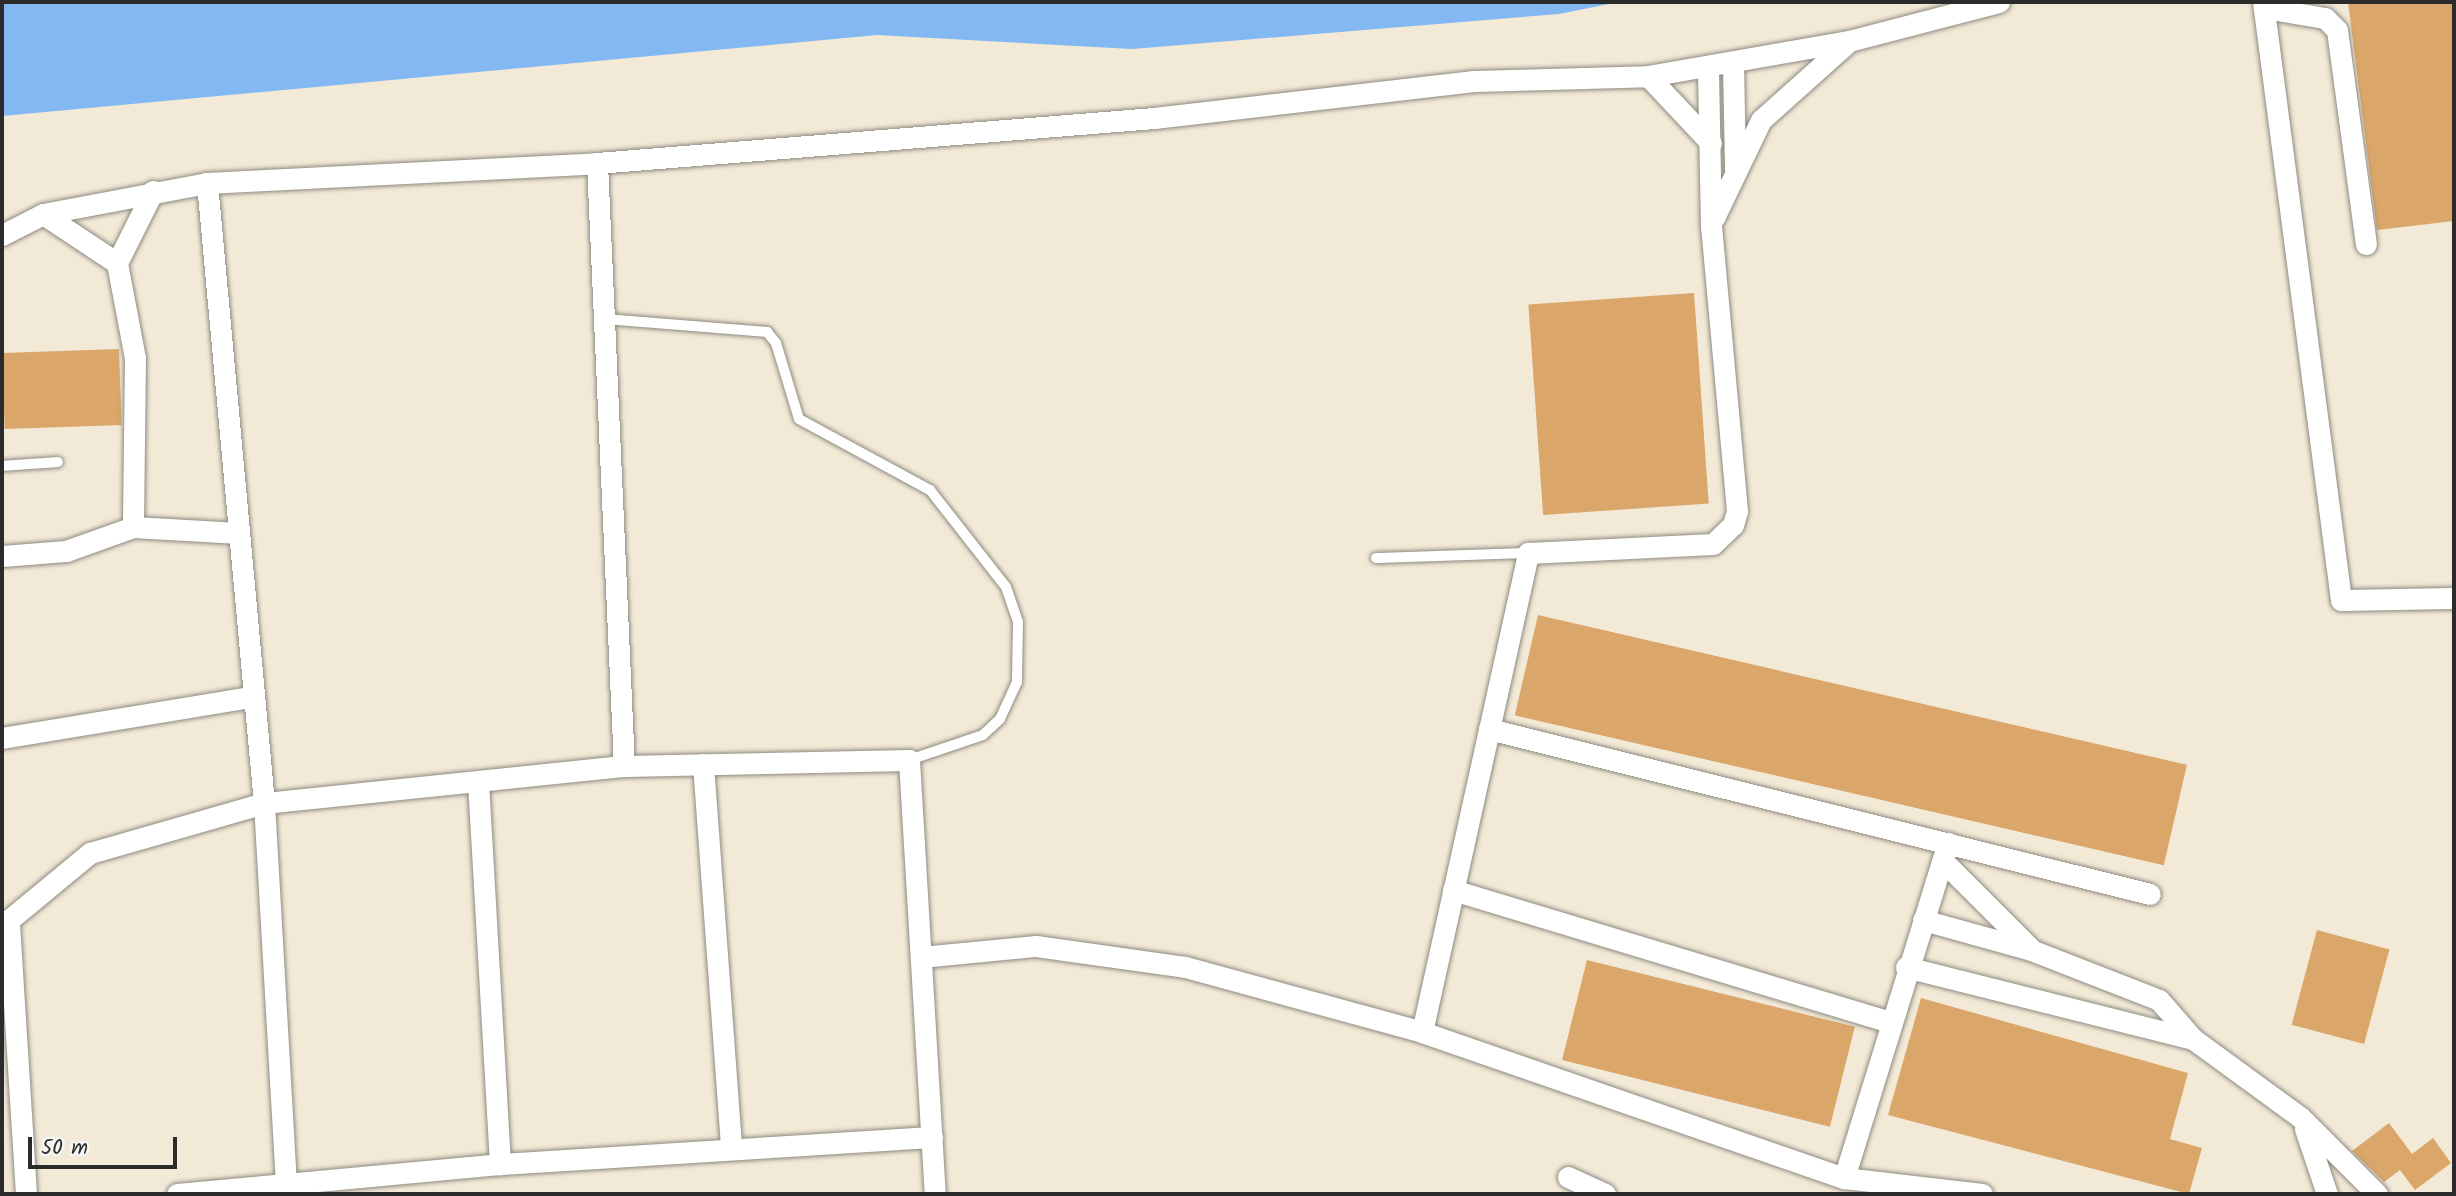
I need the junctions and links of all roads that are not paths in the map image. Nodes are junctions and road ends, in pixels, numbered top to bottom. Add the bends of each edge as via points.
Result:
1 (1999, 2) edge
2 (2264, 5) edge
3 (1849, 41) junction
4 (1733, 62) junction
5 (1708, 67) junction
6 (1648, 76) junction
7 (1710, 143) junction
8 (597, 163) junction
9 (1735, 171) junction
10 (207, 183) junction
11 (153, 191) junction
12 (43, 214) junction
13 (1711, 227) junction
14 (2, 235) edge
15 (2365, 244) dead end
16 (117, 263) junction
17 (605, 319) junction
18 (58, 462) dead end
19 (2, 466) edge
20 (132, 527) junction
21 (239, 533) junction
22 (1528, 553) junction
23 (2, 556) edge
24 (1376, 558) dead end
25 (2454, 598) edge
26 (250, 697) junction
27 (1489, 729) junction
28 (2, 738) edge
29 (909, 760) junction
30 (703, 764) junction
31 (624, 766) junction
32 (478, 782) junction
33 (264, 803) junction
34 (1946, 852) junction
35 (1453, 890) junction
36 (2150, 894) dead end
37 (5, 920) edge
38 (1923, 920) junction
39 (2031, 950) junction
40 (921, 957) junction
41 (1906, 967) junction
42 (1889, 1023) junction
43 (1422, 1032) junction
44 (2193, 1039) junction
45 (2301, 1117) junction
46 (932, 1137) junction
47 (731, 1149) junction
48 (500, 1164) junction
49 (1568, 1177) dead end
50 (1844, 1178) junction
51 (286, 1187) junction
52 (325, 1189) edge
53 (26, 1194) edge
54 (177, 1194) edge
55 (935, 1194) edge
56 (1605, 1194) edge
57 (1982, 1194) edge
58 (2327, 1194) edge
59 (2377, 1194) edge

1 - 3 street
2 - 15 street via 2325,18 2337,30
2 - 25 street via 2341,600
3 - 4 street
3 - 9 street via 1777,99
4 - 5 street
4 - 9 street
5 - 6 street
5 - 7 street
6 - 7 street
6 - 8 street via 1474,81 1154,118
7 - 13 street
8 - 10 street
8 - 17 street
9 - 13 street
10 - 11 street
10 - 21 street
11 - 12 street
11 - 16 street
12 - 14 street
12 - 16 street
13 - 22 street via 1737,510 1733,525 1713,544
16 - 20 street via 135,358
17 - 29 lane via 767,332 776,343 799,419 930,490 1006,587 1018,622 1017,682 1000,719 983,735
17 - 31 street
18 - 19 lane
20 - 21 street
20 - 23 street via 66,551
21 - 26 street
22 - 24 lane
22 - 27 street
26 - 28 street
26 - 33 street
27 - 34 street
27 - 35 street
29 - 30 street
29 - 40 street
30 - 31 street
30 - 47 street
31 - 32 street
32 - 33 street
32 - 48 street
33 - 37 street via 90,853
33 - 51 street
34 - 36 street
34 - 38 street
34 - 39 street
35 - 42 street
35 - 43 street
37 - 53 street
38 - 39 street
38 - 41 street
39 - 44 street via 2159,1000
40 - 43 street via 1036,946 1185,967
40 - 46 street
41 - 42 street
41 - 44 street
42 - 50 street
43 - 50 street
44 - 45 street
45 - 58 street
45 - 59 street
46 - 47 street
46 - 55 street
47 - 48 street
48 - 52 street
49 - 56 street
50 - 57 street
51 - 52 street
51 - 54 street

